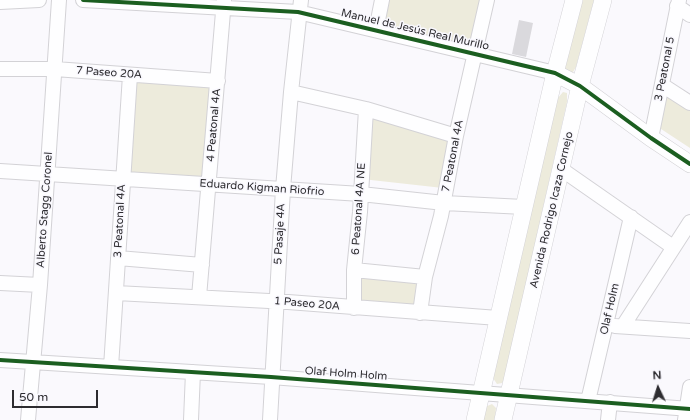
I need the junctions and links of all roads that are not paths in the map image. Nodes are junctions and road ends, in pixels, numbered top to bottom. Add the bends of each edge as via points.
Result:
1 (40, 0) edge
2 (59, 0) edge
3 (83, 0) edge
4 (382, 0) edge
5 (487, 0) edge
6 (574, 0) edge
7 (603, 0) edge
8 (136, 1) edge
9 (0, 2) edge
10 (224, 3) edge
11 (678, 3) edge
12 (300, 6) edge
13 (690, 15) edge
14 (376, 30) junction
15 (475, 54) junction
16 (0, 69) edge
17 (55, 69) junction
18 (555, 73) junction
19 (130, 75) junction
20 (218, 81) junction
21 (662, 84) junction
22 (580, 86) junction
23 (290, 92) junction
24 (690, 103) edge
25 (366, 109) junction
26 (456, 136) junction
27 (651, 138) junction
28 (690, 164) edge
29 (561, 169) junction
30 (0, 171) edge
31 (48, 174) junction
32 (123, 179) junction
33 (209, 184) junction
34 (283, 189) junction
35 (361, 194) junction
36 (444, 203) junction
37 (524, 206) junction
38 (631, 217) junction
39 (690, 222) edge
40 (673, 247) junction
41 (118, 258) junction
42 (202, 265) junction
43 (354, 270) junction
44 (425, 278) junction
45 (0, 283) edge
46 (40, 285) junction
47 (116, 293) junction
48 (199, 297) junction
49 (276, 301) junction
50 (354, 308) junction
51 (420, 313) junction
52 (498, 318) junction
53 (623, 326) junction
54 (605, 327) junction
55 (690, 331) edge
56 (0, 360) edge
57 (32, 362) junction
58 (111, 367) junction
59 (194, 372) junction
60 (271, 377) junction
61 (690, 387) edge
62 (481, 394) junction
63 (508, 396) junction
64 (588, 400) junction
65 (610, 402) junction
66 (687, 412) edge
67 (28, 420) edge
68 (191, 420) edge
69 (270, 420) edge
70 (475, 420) edge
71 (503, 420) edge
72 (608, 420) edge

1 - 9 street
2 - 17 street, Alberto Stagg Coronel
3 - 8 street, Manuel de Jesús Real Murillo
4 - 14 street
5 - 15 street, 7 Peatonal 4A
6 - 18 street
7 - 22 street, Avenida Rodrigo Icaza Cornejo
8 - 10 street, Manuel de Jesús Real Murillo
10 - 12 street, Manuel de Jesús Real Murillo
10 - 20 street, 4 Peatonal 4A
11 - 13 street
11 - 21 street, 3 Peatonal 5
12 - 14 street, Manuel de Jesús Real Murillo
12 - 23 street, 5 Pasaje 4A
14 - 15 street, Manuel de Jesús Real Murillo
15 - 18 street, Manuel de Jesús Real Murillo
15 - 26 street, 7 Peatonal 4A
16 - 17 street, 7 Paseo 20A
17 - 19 street, 7 Paseo 20A
17 - 31 street, Alberto Stagg Coronel
18 - 22 street, Manuel de Jesús Real Murillo
18 - 37 street
19 - 20 street, 7 Paseo 20A
19 - 32 street, 3 Peatonal 4A
20 - 33 street, 4 Peatonal 4A
21 - 24 street
21 - 27 street, 3 Peatonal 5
22 - 27 street, Manuel de Jesús Real Murillo
22 - 29 street, Avenida Rodrigo Icaza Cornejo
23 - 25 street
23 - 34 street, 5 Pasaje 4A
25 - 26 street
25 - 35 street, 6 Peatonal 4A NE
26 - 36 street, 7 Peatonal 4A
27 - 28 street, Manuel de Jesús Real Murillo
29 - 38 street
29 - 63 street, Avenida Rodrigo Icaza Cornejo
30 - 31 street, Eduardo Kigman Riofrio
31 - 32 street, Eduardo Kigman Riofrio
31 - 46 street, Alberto Stagg Coronel
32 - 33 street, Eduardo Kigman Riofrio
32 - 41 street, 3 Peatonal 4A
33 - 34 street, Eduardo Kigman Riofrio
33 - 42 street, 4 Peatonal 4A
34 - 35 street, Eduardo Kigman Riofrio
34 - 49 street, 5 Pasaje 4A
35 - 36 street, Eduardo Kigman Riofrio
35 - 43 street, 6 Peatonal 4A NE
36 - 37 street, Eduardo Kigman Riofrio
36 - 44 street, 7 Peatonal 4A
37 - 52 street
38 - 40 street
38 - 54 street, Olaf Holm
39 - 40 street, Olaf Holm
40 - 53 street, Olaf Holm
41 - 42 street
41 - 47 street, 3 Peatonal 4A
42 - 48 street, 4 Peatonal 4A
43 - 44 street
43 - 50 street, 6 Peatonal 4A NE
44 - 51 street, 7 Peatonal 4A
45 - 46 street
46 - 57 street, Alberto Stagg Coronel
47 - 48 street, 1 Paseo 20A
47 - 58 street, 3 Peatonal 4A
48 - 49 street, 1 Paseo 20A
49 - 50 street, 1 Paseo 20A
49 - 60 street, 5 Pasaje 4A
50 - 51 street, 1 Paseo 20A
51 - 52 street, 1 Paseo 20A
52 - 62 street
53 - 54 street
53 - 55 street
54 - 64 street, Olaf Holm
56 - 57 street, Olaf Holm Holm
57 - 58 street, Olaf Holm Holm
57 - 67 street, Alberto Stagg Coronel
58 - 59 street, Olaf Holm Holm
59 - 60 street, Olaf Holm Holm
59 - 68 street
60 - 62 street, Olaf Holm Holm
60 - 69 street, 5 Pasaje 4A
61 - 66 street
62 - 63 street, Olaf Holm Holm
62 - 70 street
63 - 64 street, Olaf Holm Holm
63 - 71 street, Avenida Rodrigo Icaza Cornejo
64 - 65 street, Olaf Holm Holm
65 - 66 street, Olaf Holm Holm
65 - 72 street

